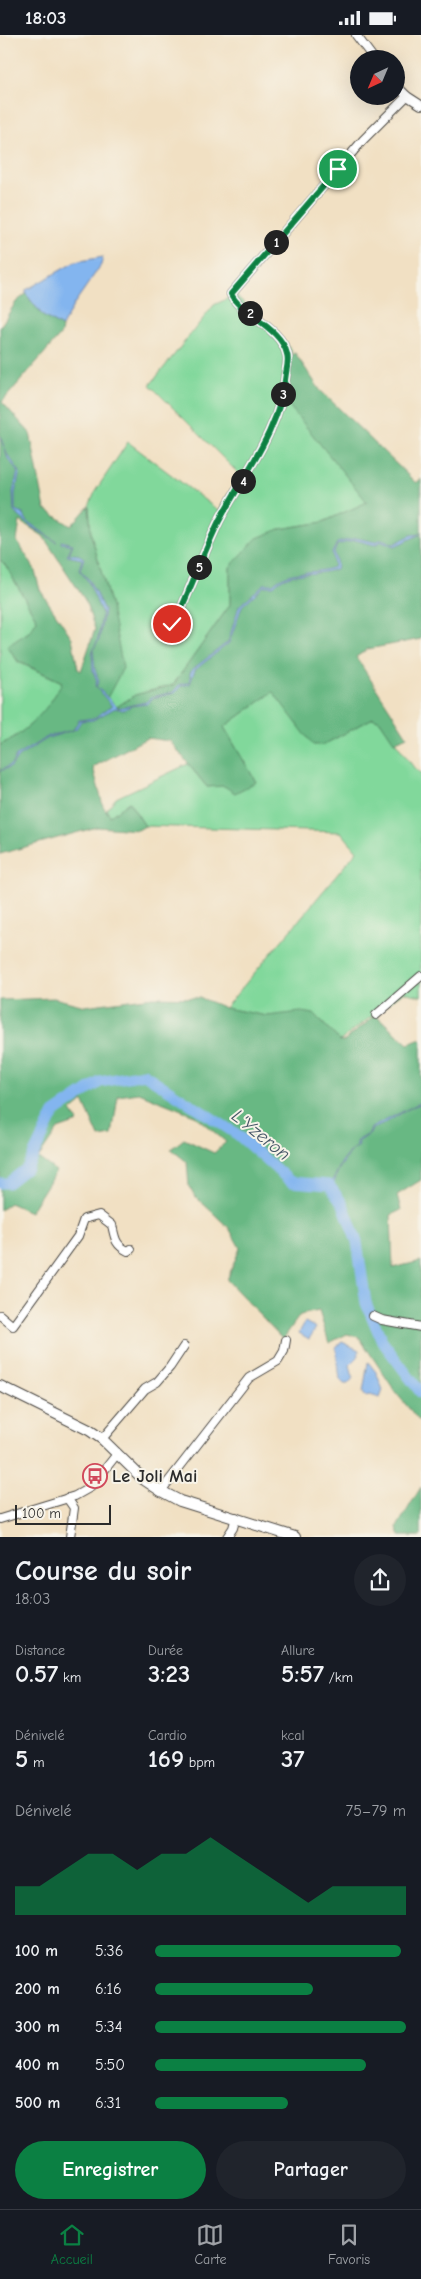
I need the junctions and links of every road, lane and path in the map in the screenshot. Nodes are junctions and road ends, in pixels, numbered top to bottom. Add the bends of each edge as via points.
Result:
1 (356, 35) edge
2 (367, 50) edge
3 (407, 96) joint
4 (420, 101) edge
5 (172, 624) dead end
6 (421, 976) edge
7 (376, 1015) dead end
8 (132, 1249) dead end
9 (0, 1315) edge
10 (373, 1316) dead end
11 (421, 1327) edge
12 (286, 1340) dead end
13 (184, 1346) dead end
14 (0, 1387) edge
15 (102, 1439) junction
16 (118, 1454) junction
17 (161, 1491) junction
18 (67, 1499) junction
19 (236, 1517) junction
20 (0, 1519) edge
21 (70, 1537) edge
22 (227, 1537) edge
23 (294, 1537) edge

1 - 2 street
3 - 4 street
3 - 5 street via 359,145 231,294 284,346 288,356 286,377 268,434 219,521
6 - 7 street
8 - 9 street via 120,1248 112,1225 99,1215 84,1219 78,1236 13,1326
10 - 11 street
12 - 17 street via 278,1361 249,1379
13 - 15 street via 157,1382 145,1389
14 - 15 main road via 73,1421
15 - 16 main road
16 - 17 main road via 143,1479
16 - 18 street via 91,1487
17 - 19 main road via 180,1501
18 - 20 street
18 - 21 street via 74,1508
19 - 22 street
19 - 23 main road

